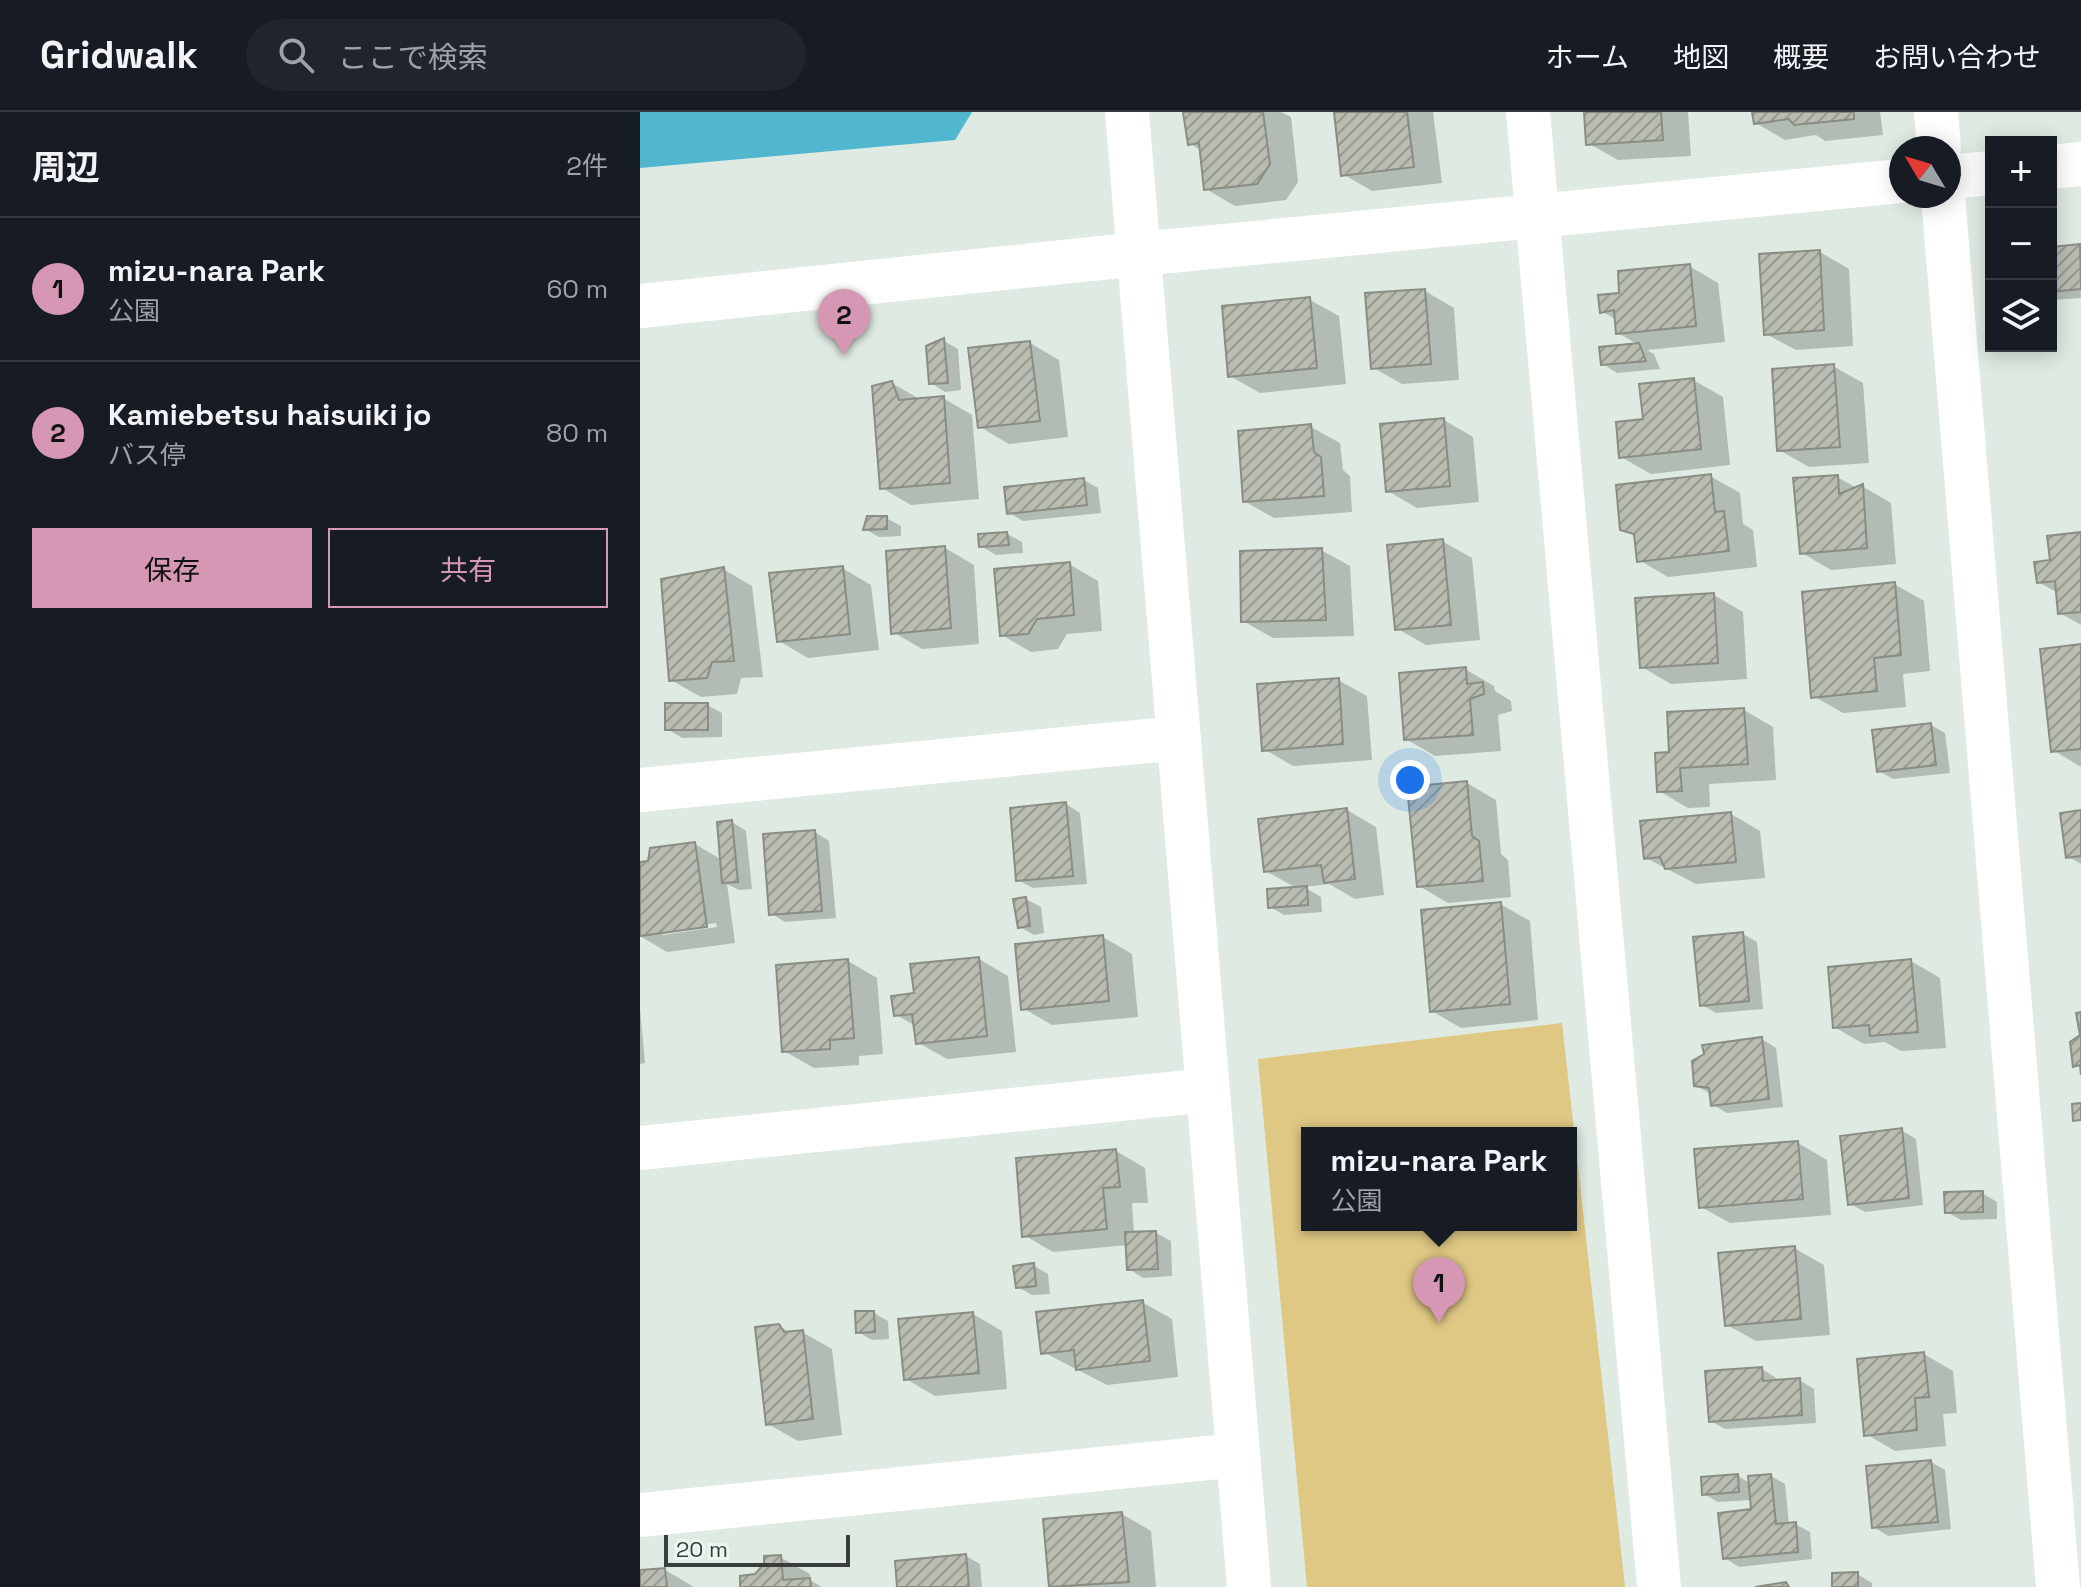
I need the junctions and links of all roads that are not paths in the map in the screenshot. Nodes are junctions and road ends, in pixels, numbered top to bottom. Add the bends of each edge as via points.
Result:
1 (1127, 112) edge
2 (1528, 112) edge
3 (1936, 112) edge
4 (1938, 136) edge
5 (2081, 164) edge
6 (2057, 166) edge
7 (1985, 174) edge
8 (1961, 176) edge
9 (1889, 182) edge
10 (1944, 208) edge
11 (1535, 217) junction
12 (1139, 254) junction
13 (640, 306) edge
14 (1179, 738) junction
15 (640, 790) edge
16 (1208, 1090) junction
17 (640, 1148) edge
18 (1238, 1455) junction
19 (640, 1515) edge
20 (1249, 1587) edge
21 (1659, 1587) edge
22 (2058, 1587) edge

1 - 12 street
2 - 11 street
3 - 4 street
5 - 6 street
7 - 8 street
9 - 11 street
10 - 22 street
11 - 12 street
11 - 21 street
12 - 13 street
12 - 14 street
14 - 15 street
14 - 16 street
16 - 17 street
16 - 18 street
18 - 19 street
18 - 20 street

